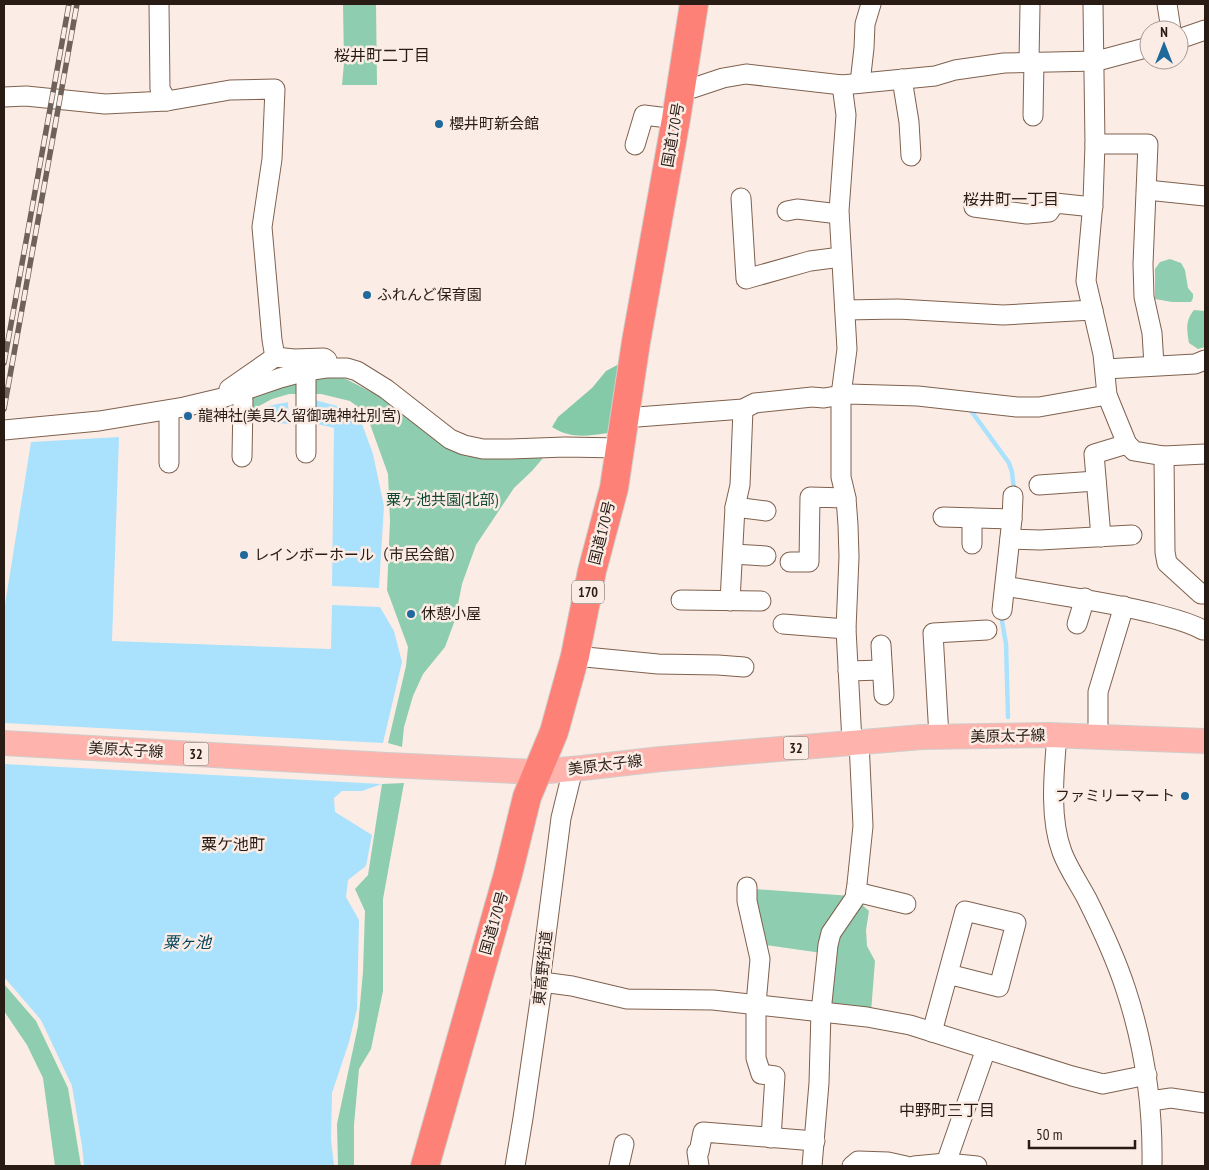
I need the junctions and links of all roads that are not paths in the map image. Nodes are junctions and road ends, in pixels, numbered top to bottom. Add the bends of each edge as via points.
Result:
1 (159, 4) edge
2 (694, 4) edge
3 (871, 4) edge
4 (1093, 4) edge
5 (1167, 4) edge
6 (1030, 6) dead end
7 (1169, 20) edge
8 (1205, 30) edge
9 (1189, 36) edge
10 (1139, 50) edge
11 (1032, 61) junction
12 (1094, 61) junction
13 (902, 79) junction
14 (851, 84) junction
15 (681, 86) junction
16 (4, 97) edge
17 (167, 101) junction
18 (1033, 116) dead end
19 (676, 119) junction
20 (1096, 144) junction
21 (636, 145) dead end
22 (911, 156) dead end
23 (1147, 190) junction
24 (1205, 196) edge
25 (741, 198) dead end
26 (1093, 206) junction
27 (974, 207) dead end
28 (787, 211) dead end
29 (839, 214) junction
30 (841, 257) junction
31 (845, 310) junction
32 (1092, 310) junction
33 (275, 357) junction
34 (1205, 360) edge
35 (1154, 365) junction
36 (337, 368) junction
37 (1105, 369) junction
38 (306, 380) junction
39 (841, 395) junction
40 (1107, 395) junction
41 (242, 396) junction
42 (213, 400) junction
43 (743, 409) junction
44 (169, 414) junction
45 (624, 418) junction
46 (4, 430) edge
47 (1127, 444) junction
48 (620, 448) junction
49 (306, 454) dead end
50 (1205, 454) edge
51 (1164, 456) junction
52 (242, 457) dead end
53 (169, 463) dead end
54 (1096, 481) junction
55 (1039, 485) dead end
56 (1013, 496) dead end
57 (846, 498) junction
58 (735, 507) junction
59 (766, 511) dead end
60 (943, 517) dead end
61 (972, 518) junction
62 (1012, 519) junction
63 (1132, 535) dead end
64 (1101, 537) junction
65 (1010, 539) junction
66 (972, 544) dead end
67 (733, 554) junction
68 (766, 556) dead end
69 (790, 562) dead end
70 (1005, 586) junction
71 (1205, 594) edge
72 (1085, 598) junction
73 (681, 600) dead end
74 (761, 600) dead end
75 (730, 601) junction
76 (1124, 606) junction
77 (1002, 610) dead end
78 (783, 624) dead end
79 (1077, 624) dead end
80 (846, 629) junction
81 (987, 630) dead end
82 (1203, 630) dead end
83 (882, 645) dead end
84 (575, 656) junction
85 (744, 667) dead end
86 (882, 670) junction
87 (848, 671) junction
88 (884, 694) dead end
89 (1057, 735) junction
90 (938, 736) junction
91 (1098, 736) junction
92 (1205, 741) edge
93 (855, 742) junction
94 (4, 743) edge
95 (573, 769) junction
96 (537, 772) junction
97 (747, 887) dead end
98 (856, 892) junction
99 (893, 905) dead end
100 (948, 974) junction
101 (542, 982) junction
102 (756, 1004) junction
103 (821, 1012) junction
104 (932, 1032) junction
105 (986, 1049) junction
106 (1147, 1075) junction
107 (1150, 1101) junction
108 (1205, 1103) edge
109 (772, 1138) junction
110 (815, 1142) junction
111 (624, 1144) dead end
112 (946, 1163) junction
113 (425, 1166) edge
114 (515, 1166) edge
115 (619, 1166) edge
116 (699, 1166) edge
117 (812, 1166) edge
118 (852, 1166) edge
119 (906, 1166) edge
120 (977, 1166) edge
121 (1152, 1166) edge

1 - 17 street via 160,89
2 - 15 highway, 国道170号 / 170
3 - 14 street via 865,24 864,48
4 - 12 street
5 - 7 street
6 - 11 street
8 - 9 street
10 - 12 street
11 - 12 street
11 - 13 street via 976,66 935,76
11 - 18 street
12 - 20 street
13 - 14 street
13 - 22 street
14 - 15 street via 746,74 694,88
14 - 29 street via 845,96
15 - 19 highway, 国道170号 / 170
16 - 17 street via 26,96 105,104
17 - 33 street via 230,90 275,89 272,159 262,227
19 - 21 street via 637,114
19 - 45 highway, 国道170号 / 170
20 - 23 street via 1148,144
20 - 26 street
23 - 24 street
23 - 35 street via 1144,297 1152,333
25 - 30 street via 746,279 810,261
26 - 27 street via 1055,202 1048,212 1027,214
26 - 32 street via 1086,281
28 - 29 street via 797,209
29 - 30 street
30 - 31 street
31 - 32 street via 898,308 1003,315
31 - 39 street via 848,349
32 - 37 street
33 - 36 street via 324,358
33 - 42 street
34 - 35 street via 1194,364
35 - 37 street
36 - 38 street
36 - 48 street via 363,374 464,446
37 - 40 street
38 - 41 street via 280,378
38 - 49 street
39 - 40 street via 918,396 1016,407 1039,407
39 - 43 street via 755,403
39 - 57 street via 841,477
40 - 47 street
41 - 42 street
41 - 52 street
42 - 44 street
43 - 45 street
43 - 58 street via 740,485
44 - 46 street
44 - 53 street
45 - 48 highway, 国道170号 / 170
47 - 51 street via 1134,451
47 - 54 street via 1094,454
48 - 84 highway, 国道170号 / 170 via 614,488 592,571
50 - 51 street
51 - 71 street via 1167,564
54 - 55 street
54 - 64 street
56 - 62 street
57 - 69 street via 810,497 809,562
57 - 80 street via 849,557
58 - 59 street
58 - 67 street
60 - 61 street
61 - 62 street
61 - 66 street
62 - 65 street
63 - 64 street
64 - 65 street
65 - 70 street
67 - 68 street
67 - 75 street
70 - 72 street
70 - 77 street
72 - 76 street
72 - 79 street
73 - 75 street
74 - 75 street
76 - 82 street via 1191,623
76 - 91 street via 1098,692
78 - 80 street
80 - 87 street
81 - 90 street via 934,633
83 - 86 street
84 - 85 street via 658,664
84 - 96 highway, 国道170号 / 170 via 554,732
86 - 87 street
86 - 88 street
87 - 93 street
89 - 90 main road, 美原太子線 / 32
89 - 91 main road, 美原太子線 / 32
89 - 106 street via 1055,816 1062,852 1113,955 1138,1027
90 - 93 main road, 美原太子線 / 32
91 - 92 main road, 美原太子線 / 32
93 - 95 main road, 美原太子線 / 32 via 661,758
93 - 98 street via 864,826
94 - 96 main road, 美原太子線 / 32
95 - 96 main road, 美原太子線 / 32
95 - 101 street, 東高野街道 via 561,818
96 - 113 highway, 国道170号 / 170 via 527,796
97 - 102 street via 760,959
98 - 99 street
98 - 103 street via 831,933
100 - 100 street via 965,910 1016,923 999,987
100 - 104 street
101 - 102 street via 627,999
101 - 114 street, 東高野街道
102 - 103 street
102 - 109 street via 756,1058 761,1074 775,1076
103 - 104 street via 867,1017
103 - 110 street
104 - 105 street
105 - 106 street via 1103,1084
105 - 112 street
106 - 107 street
107 - 108 street via 1172,1098
107 - 121 street
109 - 110 street
109 - 116 street via 703,1132 697,1152
110 - 117 street
111 - 115 street
112 - 119 street
112 - 120 street
118 - 119 street via 858,1161

